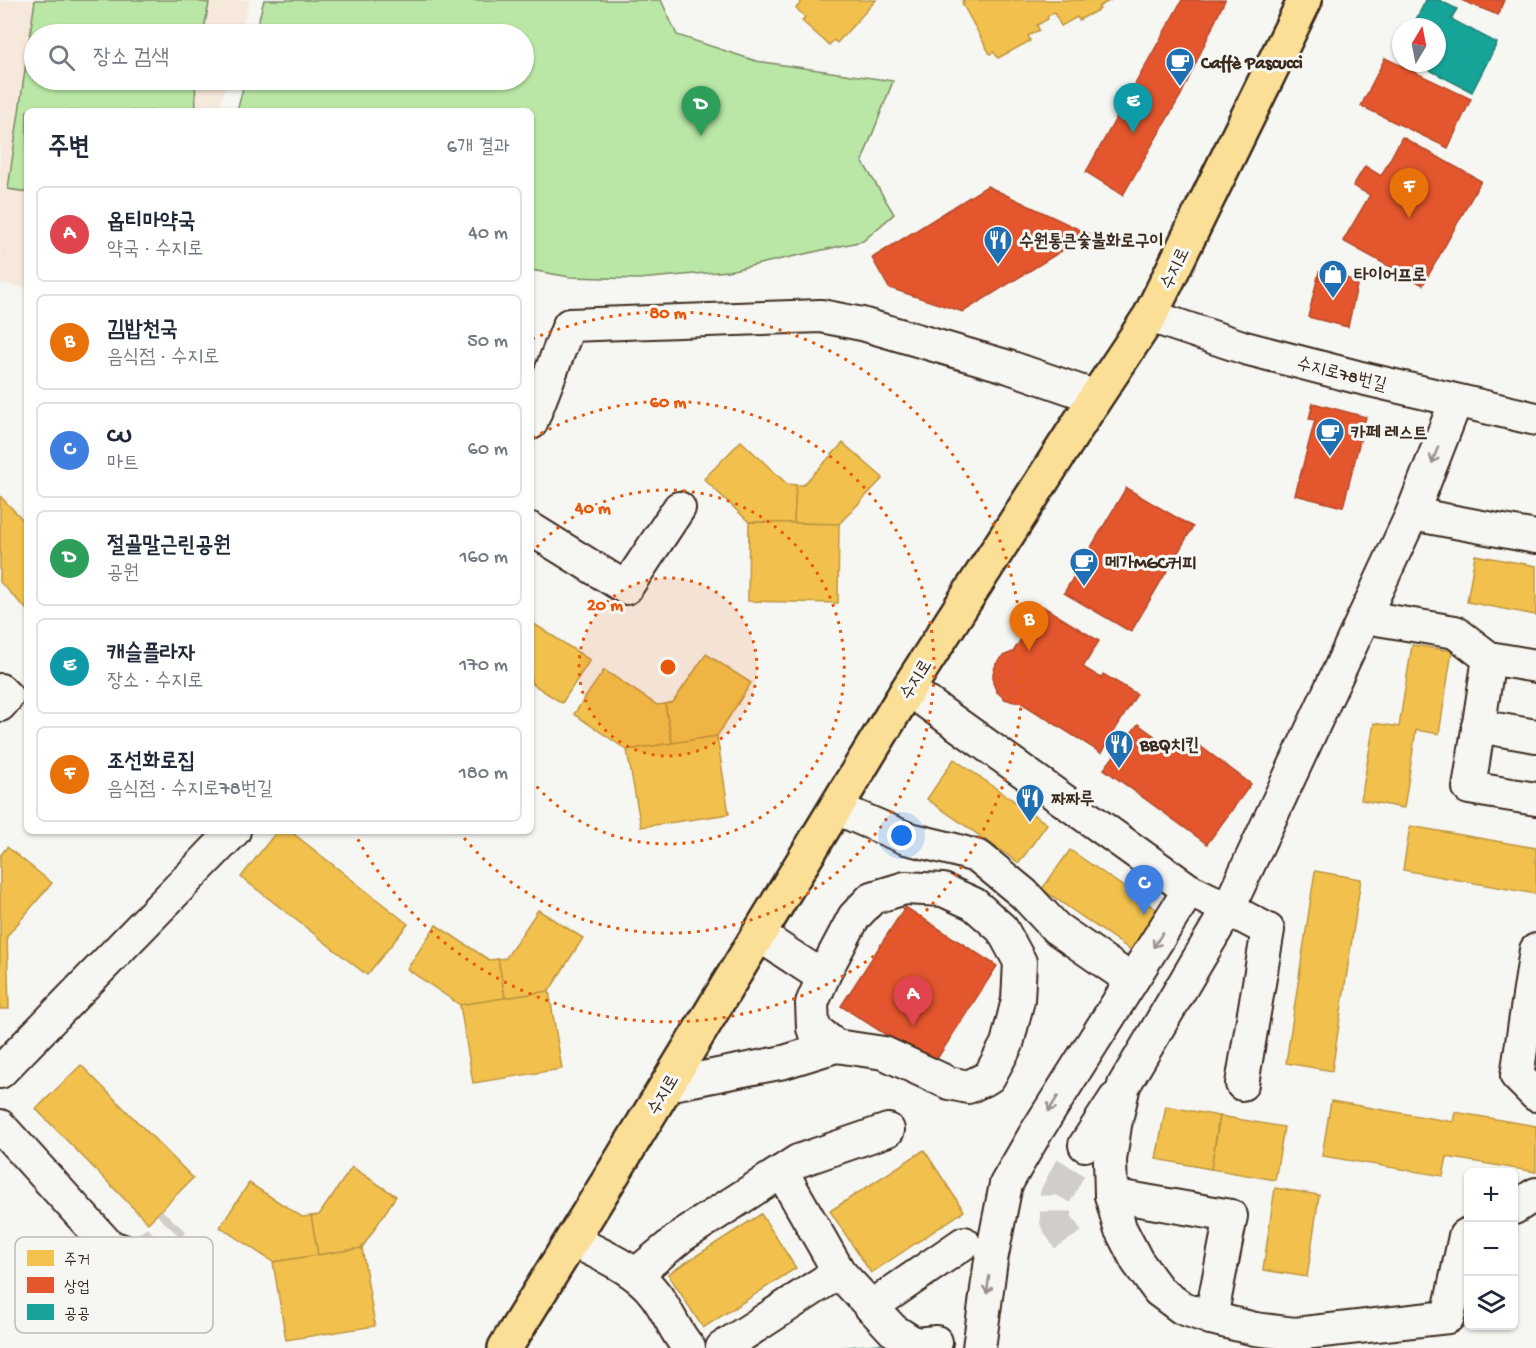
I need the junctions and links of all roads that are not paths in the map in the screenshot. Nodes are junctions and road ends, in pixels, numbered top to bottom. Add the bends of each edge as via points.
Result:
1 (1303, 2) edge
2 (1150, 316) junction
3 (1096, 397) junction
4 (1456, 401) junction
5 (534, 415) edge
6 (1536, 419) edge
7 (679, 508) dead end
8 (1412, 514) junction
9 (534, 530) edge
10 (1536, 537) edge
11 (1365, 617) junction
12 (1489, 658) junction
13 (1536, 666) edge
14 (908, 689) junction
15 (0, 690) edge
16 (0, 705) edge
17 (1478, 726) junction
18 (1536, 736) edge
19 (1536, 799) edge
20 (836, 808) junction
21 (231, 834) edge
22 (1189, 890) junction
23 (1228, 909) junction
24 (759, 935) junction
25 (1536, 950) edge
26 (1118, 971) dead end
27 (823, 977) junction
28 (836, 1046) junction
29 (0, 1072) edge
30 (1242, 1084) dead end
31 (667, 1085) junction
32 (1124, 1085) junction
33 (1536, 1095) edge
34 (0, 1126) edge
35 (888, 1130) dead end
36 (1085, 1145) tunnel mouth
37 (782, 1172) junction
38 (1536, 1194) edge
39 (1111, 1195) junction
40 (1518, 1205) edge
41 (101, 1237) edge
42 (572, 1240) junction
43 (1464, 1241) edge
44 (964, 1243) dead end
45 (839, 1272) junction
46 (636, 1274) junction
47 (871, 1307) junction
48 (1211, 1318) junction
49 (936, 1342) dead end
50 (505, 1348) edge
51 (689, 1348) edge
52 (722, 1348) edge
53 (979, 1348) edge

1 - 2 main road, 수지로
2 - 3 main road, 수지로
2 - 4 street, 수지로78번길 via 1245,348
3 - 5 street via 1009,367 862,324 821,316 569,325
3 - 14 main road, 수지로
4 - 6 street, 수지로78번길
4 -> 8 street
7 - 9 street via 626,588
8 - 10 street
8 - 11 street
11 - 12 street via 1455,632
11 - 23 street
12 - 13 street
12 - 17 street
14 - 20 main road, 수지로
14 - 22 street
15 - 16 street via 7,697
17 - 18 street
17 - 19 street via 1469,788
20 - 24 main road, 수지로
20 - 26 street via 906,838 979,857 1024,894 1056,928
21 - 29 street
22 - 23 street
22 -> 53 street via 1006,1184
23 - 30 street via 1268,930
23 - 32 street
24 - 27 street
24 - 31 main road, 수지로
25 - 33 street via 1517,1076
27 - 28 street via 812,1003 813,1029
27 - 28 street via 854,917 873,898 905,888 943,890 974,904 1002,929 1020,962 1018,1000 1007,1044 989,1077 968,1087 949,1083 884,1053
28 - 31 street via 784,1062
31 - 42 main road, 수지로
32 - 36 street
32 - 39 street via 1110,1160
34 - 41 street
35 - 37 street via 798,1161
37 - 45 street
37 - 46 street via 683,1235
38 - 40 street
39 - 48 street via 1120,1228 1137,1261 1160,1291 1182,1308
39 - 48 street via 1231,1216
42 - 46 street
42 - 50 main road, 수지로
43 - 48 street via 1448,1317 1294,1334
44 - 47 street
45 - 47 street
45 - 52 street
46 - 51 street via 655,1293
47 - 49 street via 893,1330 915,1344

